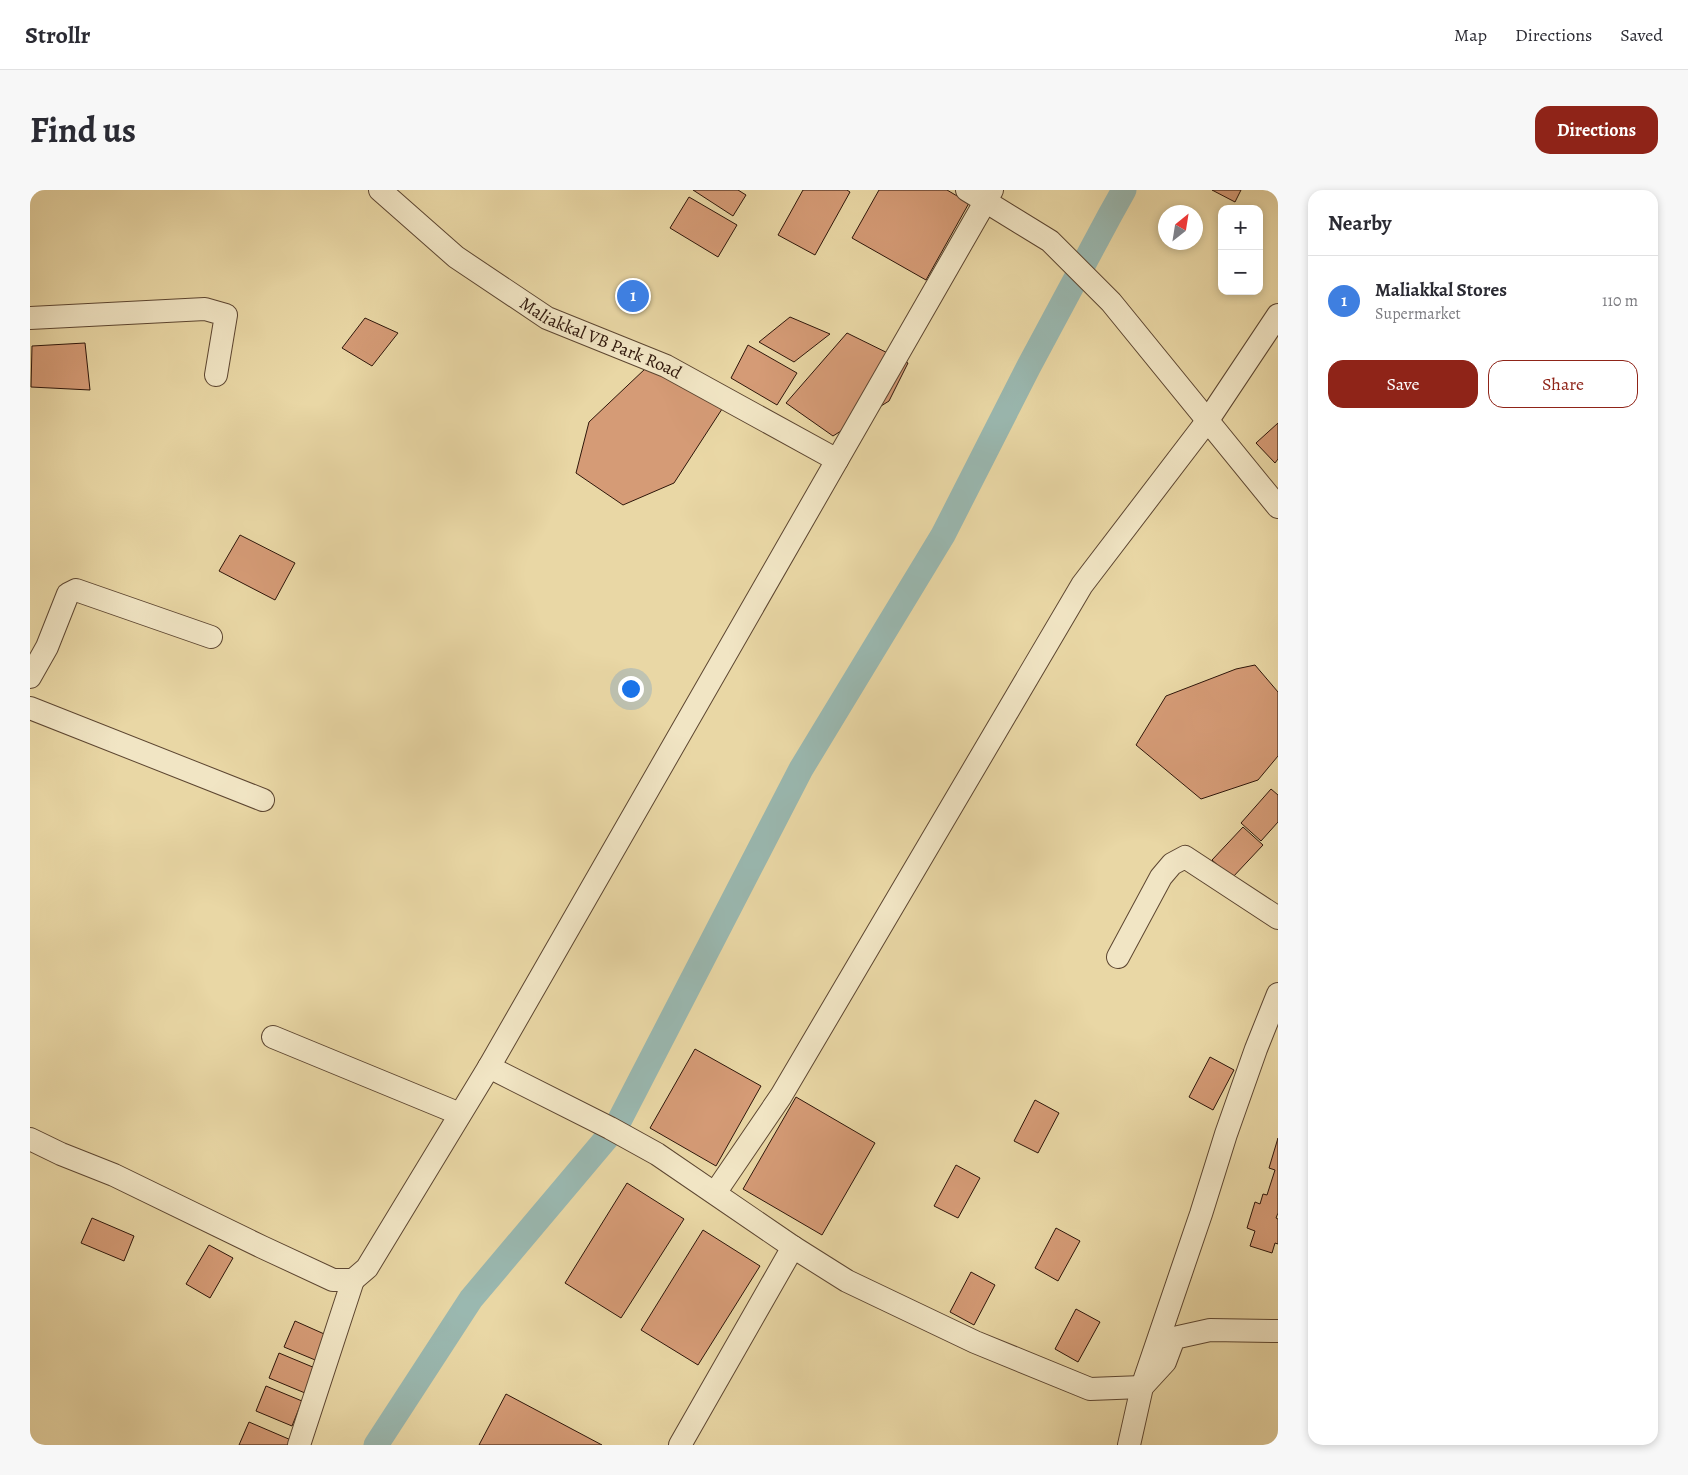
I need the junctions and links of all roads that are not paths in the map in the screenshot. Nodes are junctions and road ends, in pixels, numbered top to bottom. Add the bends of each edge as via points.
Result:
1 (380, 190) edge
2 (981, 194) edge
3 (1278, 315) edge
4 (30, 318) edge
5 (216, 375) dead end
6 (1208, 420) junction
7 (837, 460) junction
8 (1278, 507) edge
9 (211, 637) dead end
10 (30, 677) edge
11 (30, 708) edge
12 (263, 800) dead end
13 (1278, 918) edge
14 (1118, 957) dead end
15 (1278, 994) edge
16 (273, 1037) dead end
17 (489, 1067) junction
18 (460, 1114) junction
19 (30, 1139) edge
20 (715, 1193) junction
21 (793, 1247) junction
22 (353, 1280) junction
23 (1278, 1331) edge
24 (1142, 1387) junction
25 (299, 1445) edge
26 (680, 1445) edge
27 (1129, 1445) edge

1 - 7 street, Maliakkal VB Park Road via 456,257 547,318 666,366
2 - 6 street via 1050,241 1111,302
2 - 7 street
3 - 6 street
4 - 5 street via 205,308 226,315
6 - 8 street
6 - 20 street via 1082,585 781,1096
7 - 17 street
9 - 10 street via 76,590 68,594
11 - 12 street
13 - 14 street via 1185,857 1172,864 1161,877
15 - 24 street via 1226,1134
16 - 18 street
17 - 18 street
17 - 20 street via 657,1154
18 - 22 street via 367,1268
19 - 22 street via 114,1174 333,1280
20 - 21 street
21 - 24 street via 855,1285 975,1342 1090,1389
21 - 26 street
22 - 25 street
23 - 24 street via 1210,1330 1174,1338 1165,1362
24 - 27 street

